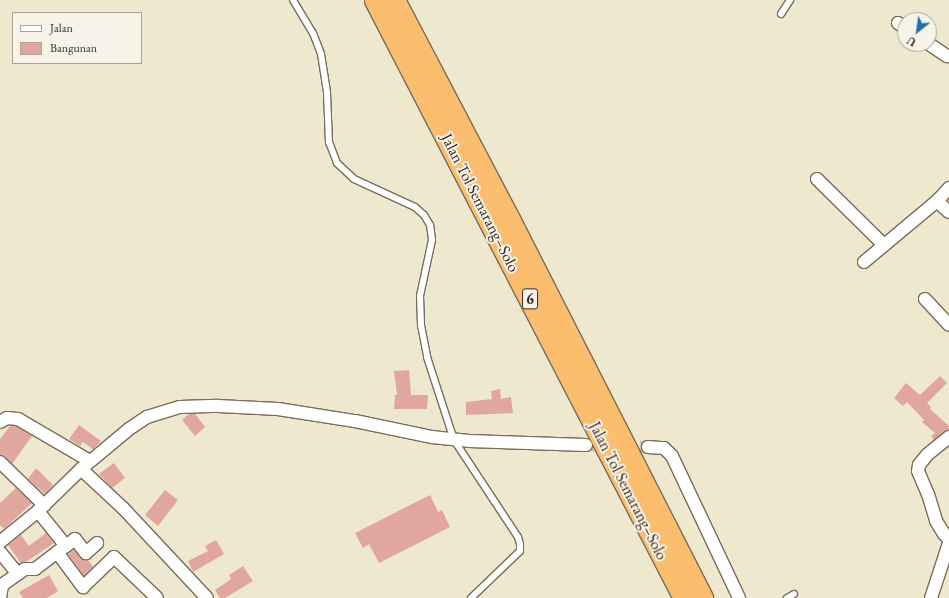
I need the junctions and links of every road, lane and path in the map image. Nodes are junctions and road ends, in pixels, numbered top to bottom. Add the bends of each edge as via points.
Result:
1 (293, 0) edge
2 (375, 0) edge
3 (394, 0) edge
4 (790, 0) edge
5 (781, 14) dead end
6 (937, 50) edge
7 (948, 58) edge
8 (817, 179) dead end
9 (949, 188) edge
10 (937, 201) junction
11 (949, 212) edge
12 (884, 245) junction
13 (864, 262) dead end
14 (925, 299) dead end
15 (948, 322) edge
16 (0, 422) edge
17 (949, 437) edge
18 (454, 440) junction
19 (586, 445) tunnel mouth
20 (648, 447) tunnel mouth
21 (0, 462) edge
22 (85, 465) junction
23 (41, 508) junction
24 (0, 542) edge
25 (97, 543) dead end
26 (948, 546) edge
27 (62, 549) junction
28 (0, 552) edge
29 (18, 574) junction
30 (794, 594) dead end
31 (201, 596) edge
32 (0, 598) edge
33 (157, 598) edge
34 (471, 598) edge
35 (684, 598) edge
36 (702, 598) edge
37 (739, 598) edge
38 (787, 598) edge
39 (931, 598) edge

1 - 18 lane via 313,33 321,54 327,93 329,142 337,163 354,179 415,207 430,225 432,240 420,296 421,325 427,358
2 - 35 highway, Jalan Tol Semarang–Solo / 6
3 - 36 highway, Jalan Tol Semarang–Solo / 6 via 507,215
4 - 5 lane
6 - 7 street
8 - 12 street
9 - 10 street
10 - 11 street
10 - 12 street
12 - 13 street
14 - 15 street
16 - 22 street via 8,418 18,419
17 - 26 street via 927,455 919,465 918,471
18 - 19 street
18 - 22 street via 278,409 180,407 147,417 129,428
18 - 34 lane via 518,537 520,544 520,551
20 - 37 street via 664,448 672,456
21 - 23 street
22 - 23 street
22 - 31 street
23 - 24 street
23 - 27 street
25 - 27 street via 86,553 75,539
26 - 39 street
27 - 29 street via 35,569 25,569
27 - 33 street via 83,587 114,557
28 - 29 street
29 - 32 street via 2,585
30 - 38 lane

